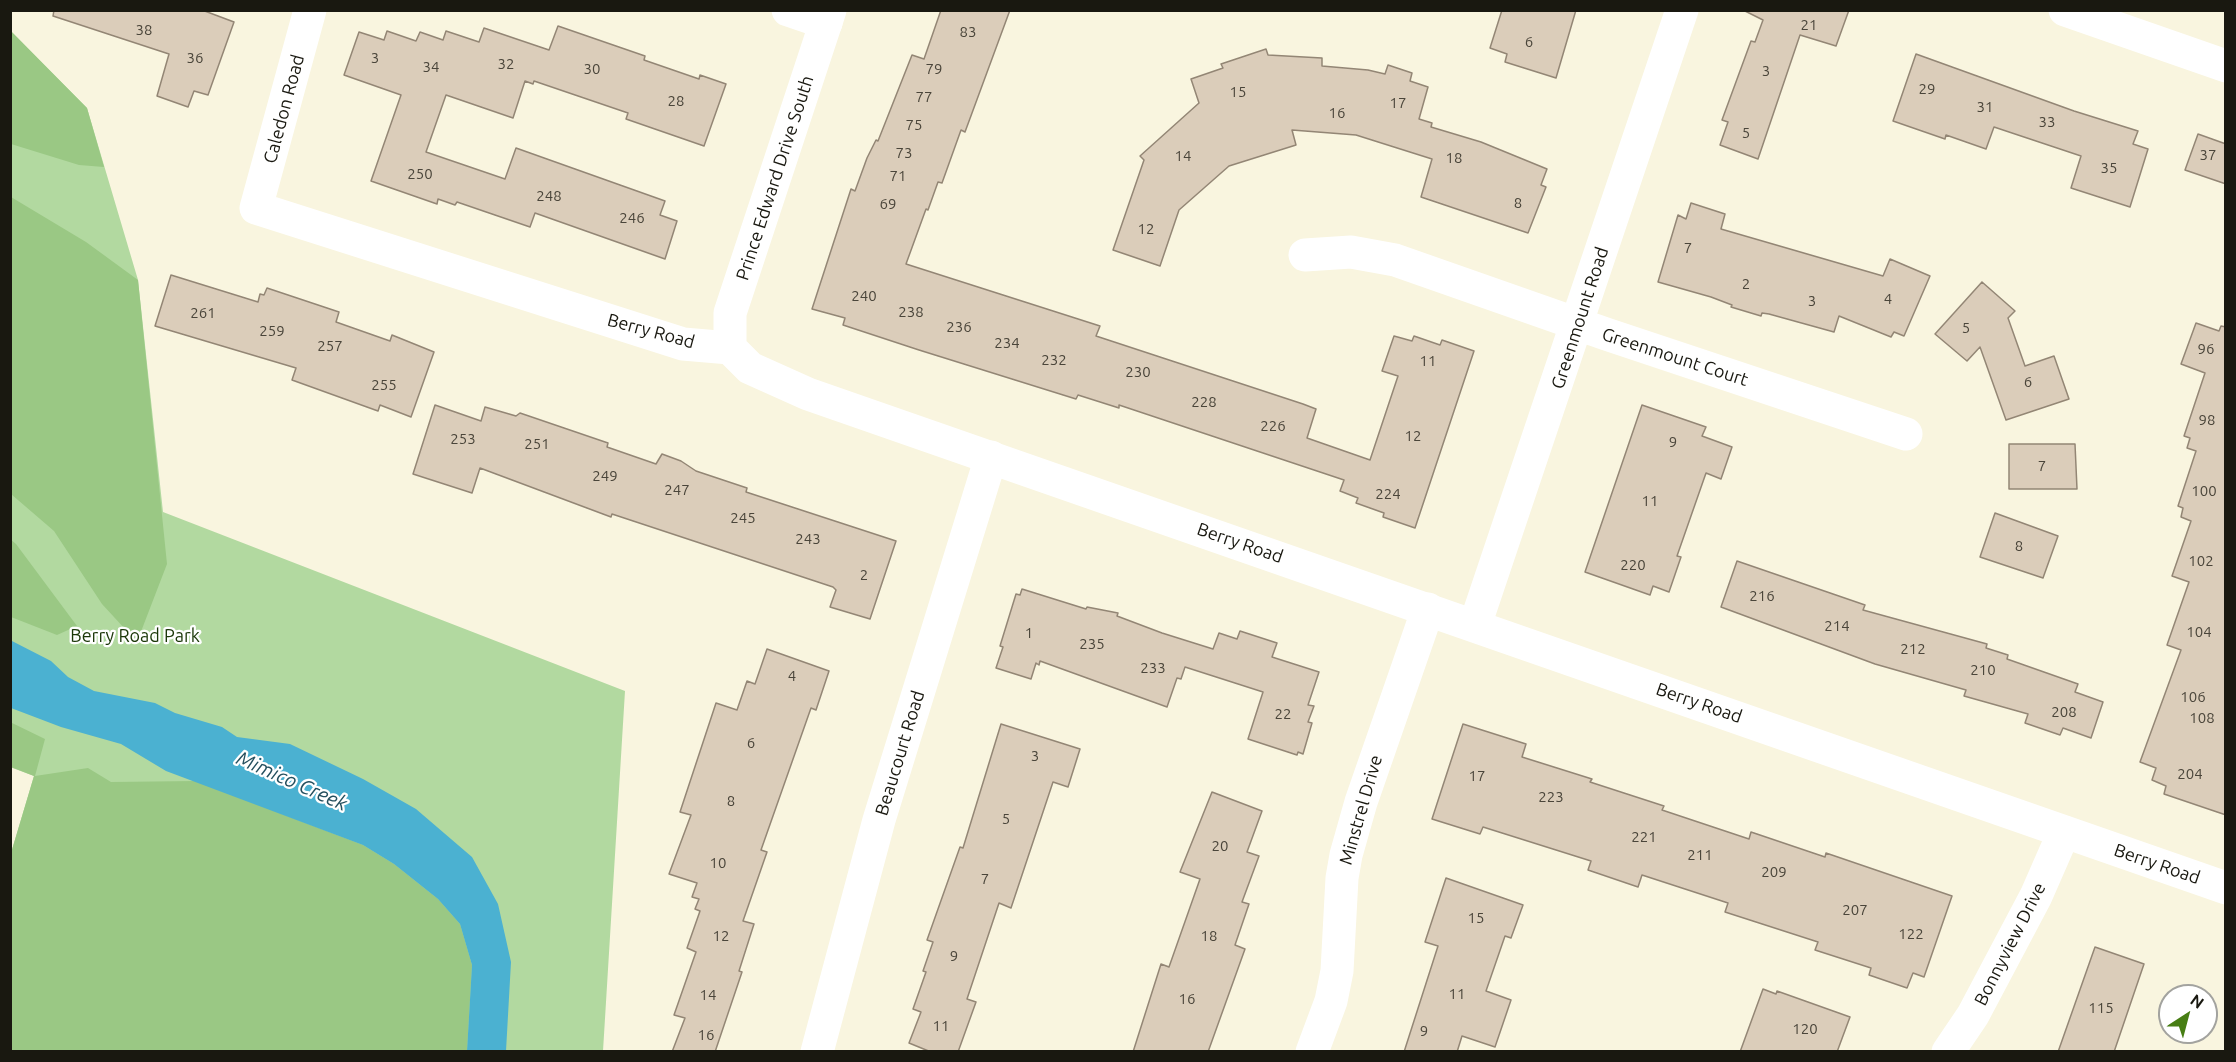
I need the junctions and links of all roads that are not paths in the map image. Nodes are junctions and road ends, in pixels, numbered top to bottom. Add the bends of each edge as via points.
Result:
1 (310, 10) edge
2 (788, 10) edge
3 (1682, 10) edge
4 (2065, 10) edge
5 (828, 17) edge
6 (2226, 66) edge
7 (256, 208) joint
8 (1305, 255) dead end
9 (1578, 325) junction
10 (730, 348) junction
11 (1906, 434) dead end
12 (991, 457) junction
13 (1428, 609) junction
14 (1475, 625) junction
15 (2064, 832) junction
16 (2226, 888) edge
17 (817, 1052) edge
18 (1312, 1052) edge
19 (1948, 1052) edge

1 - 7 street, Caledon Road
2 - 5 street
3 - 9 street, Greenmount Road
4 - 6 street
5 - 10 street, Prince Edward Drive South via 730,313
7 - 10 street, Berry Road via 684,344
8 - 9 street, Greenmount Court via 1351,252 1395,260
9 - 11 street, Greenmount Court
9 - 14 street, Greenmount Road
10 - 12 street, Berry Road via 750,368 778,383
12 - 13 street, Berry Road
12 - 17 street, Beaucourt Road via 879,820
13 - 14 street, Berry Road
13 - 18 street, Minstrel Drive via 1346,855 1337,971 1331,1001
14 - 15 street, Berry Road
15 - 16 street, Berry Road
15 - 19 street, Bonnyview Drive via 2036,896 1973,1015

